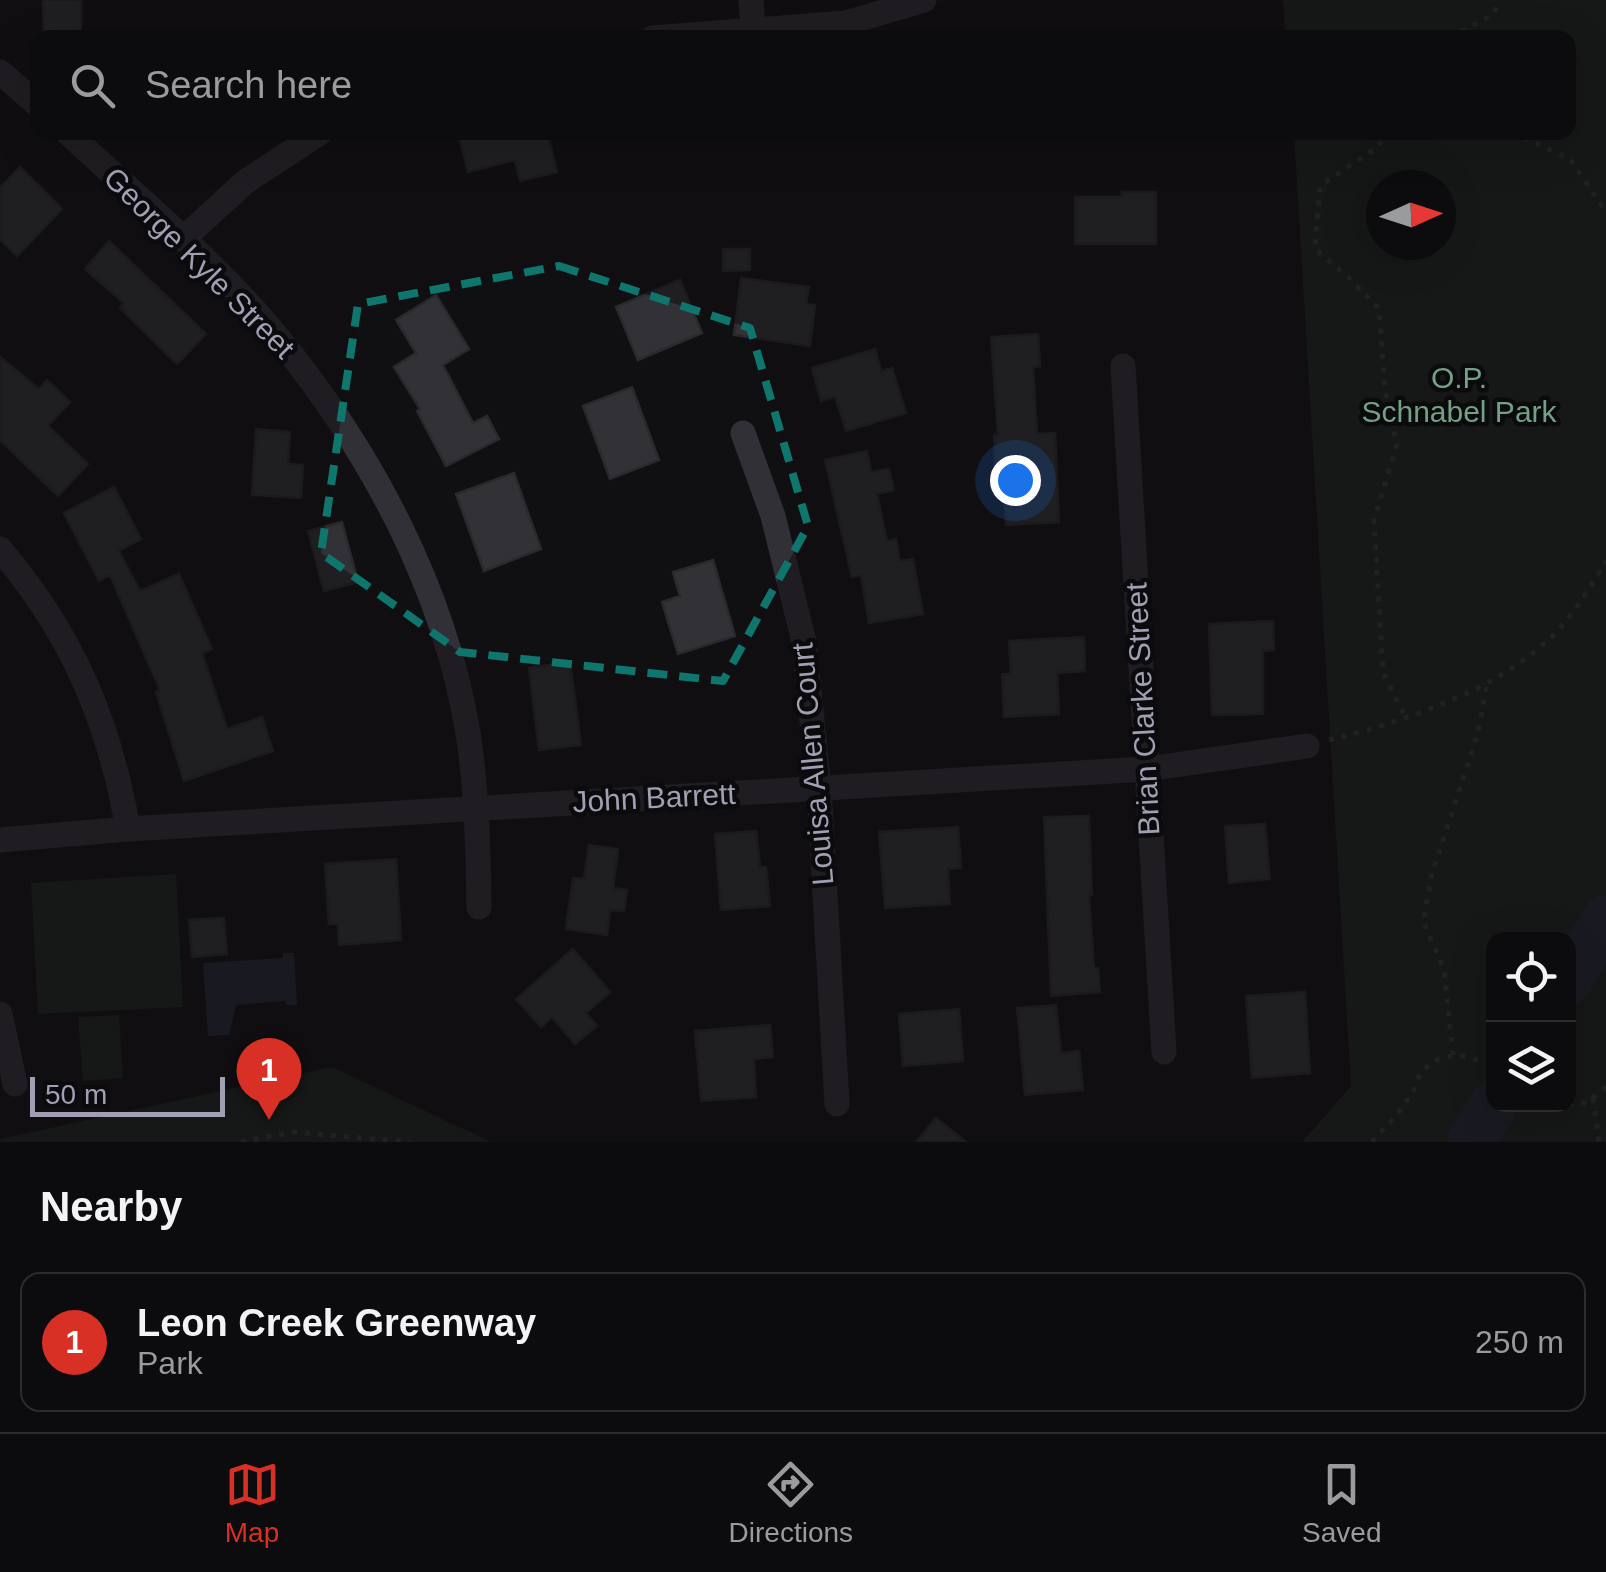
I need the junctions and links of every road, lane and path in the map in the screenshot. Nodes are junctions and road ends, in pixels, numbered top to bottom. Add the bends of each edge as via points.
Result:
1 (751, 0) edge
2 (924, 0) edge
3 (1500, 0) edge
4 (753, 30) joint
5 (1465, 30) edge
6 (0, 72) edge
7 (30, 98) edge
8 (77, 140) edge
9 (309, 140) edge
10 (1383, 140) edge
11 (1529, 140) edge
12 (1606, 212) edge
13 (184, 239) junction
14 (1123, 366) dead end
15 (743, 433) dead end
16 (0, 549) edge
17 (1606, 564) edge
18 (1487, 684) junction
19 (1405, 716) junction
20 (1307, 746) joint
21 (1147, 768) junction
22 (819, 789) junction
23 (477, 808) junction
24 (128, 829) junction
25 (0, 840) edge
26 (480, 907) dead end
27 (0, 1014) edge
28 (1164, 1052) dead end
29 (1453, 1055) junction
30 (1486, 1063) edge
31 (15, 1084) dead end
32 (1606, 1087) edge
33 (1593, 1098) junction
34 (1576, 1103) edge
35 (837, 1104) dead end
36 (241, 1142) edge
37 (410, 1142) edge
38 (1372, 1142) edge
39 (1598, 1142) edge

1 - 4 street
2 - 4 street via 846,23
3 - 5 path via 1494,14
6 - 7 street
8 - 13 street, George Kyle Street
9 - 13 street via 245,182
10 - 19 path via 1320,186 1315,250 1379,309 1397,444 1374,520 1383,673
11 - 12 path via 1570,159
13 - 23 street, George Kyle Street via 277,336 332,407 378,483 448,650 468,731
14 - 21 street, Brian Clarke Street
15 - 22 street, Louisa Allen Court via 773,516 804,642
16 - 24 street via 83,674 109,742
17 - 18 path via 1548,641
18 - 19 path
18 - 29 path via 1423,922 1444,969
19 - 20 path
20 - 21 street, John Barrett
21 - 22 street, John Barrett
21 - 28 street, Brian Clarke Street
22 - 23 street, John Barrett
22 - 35 street, Louisa Allen Court
23 - 24 street, John Barrett
23 - 26 street, George Kyle Street
24 - 25 street, John Barrett
27 - 31 street
29 - 30 path
29 - 38 path via 1422,1072
32 - 33 path
33 - 34 path
33 - 39 path
36 - 37 path via 292,1132

